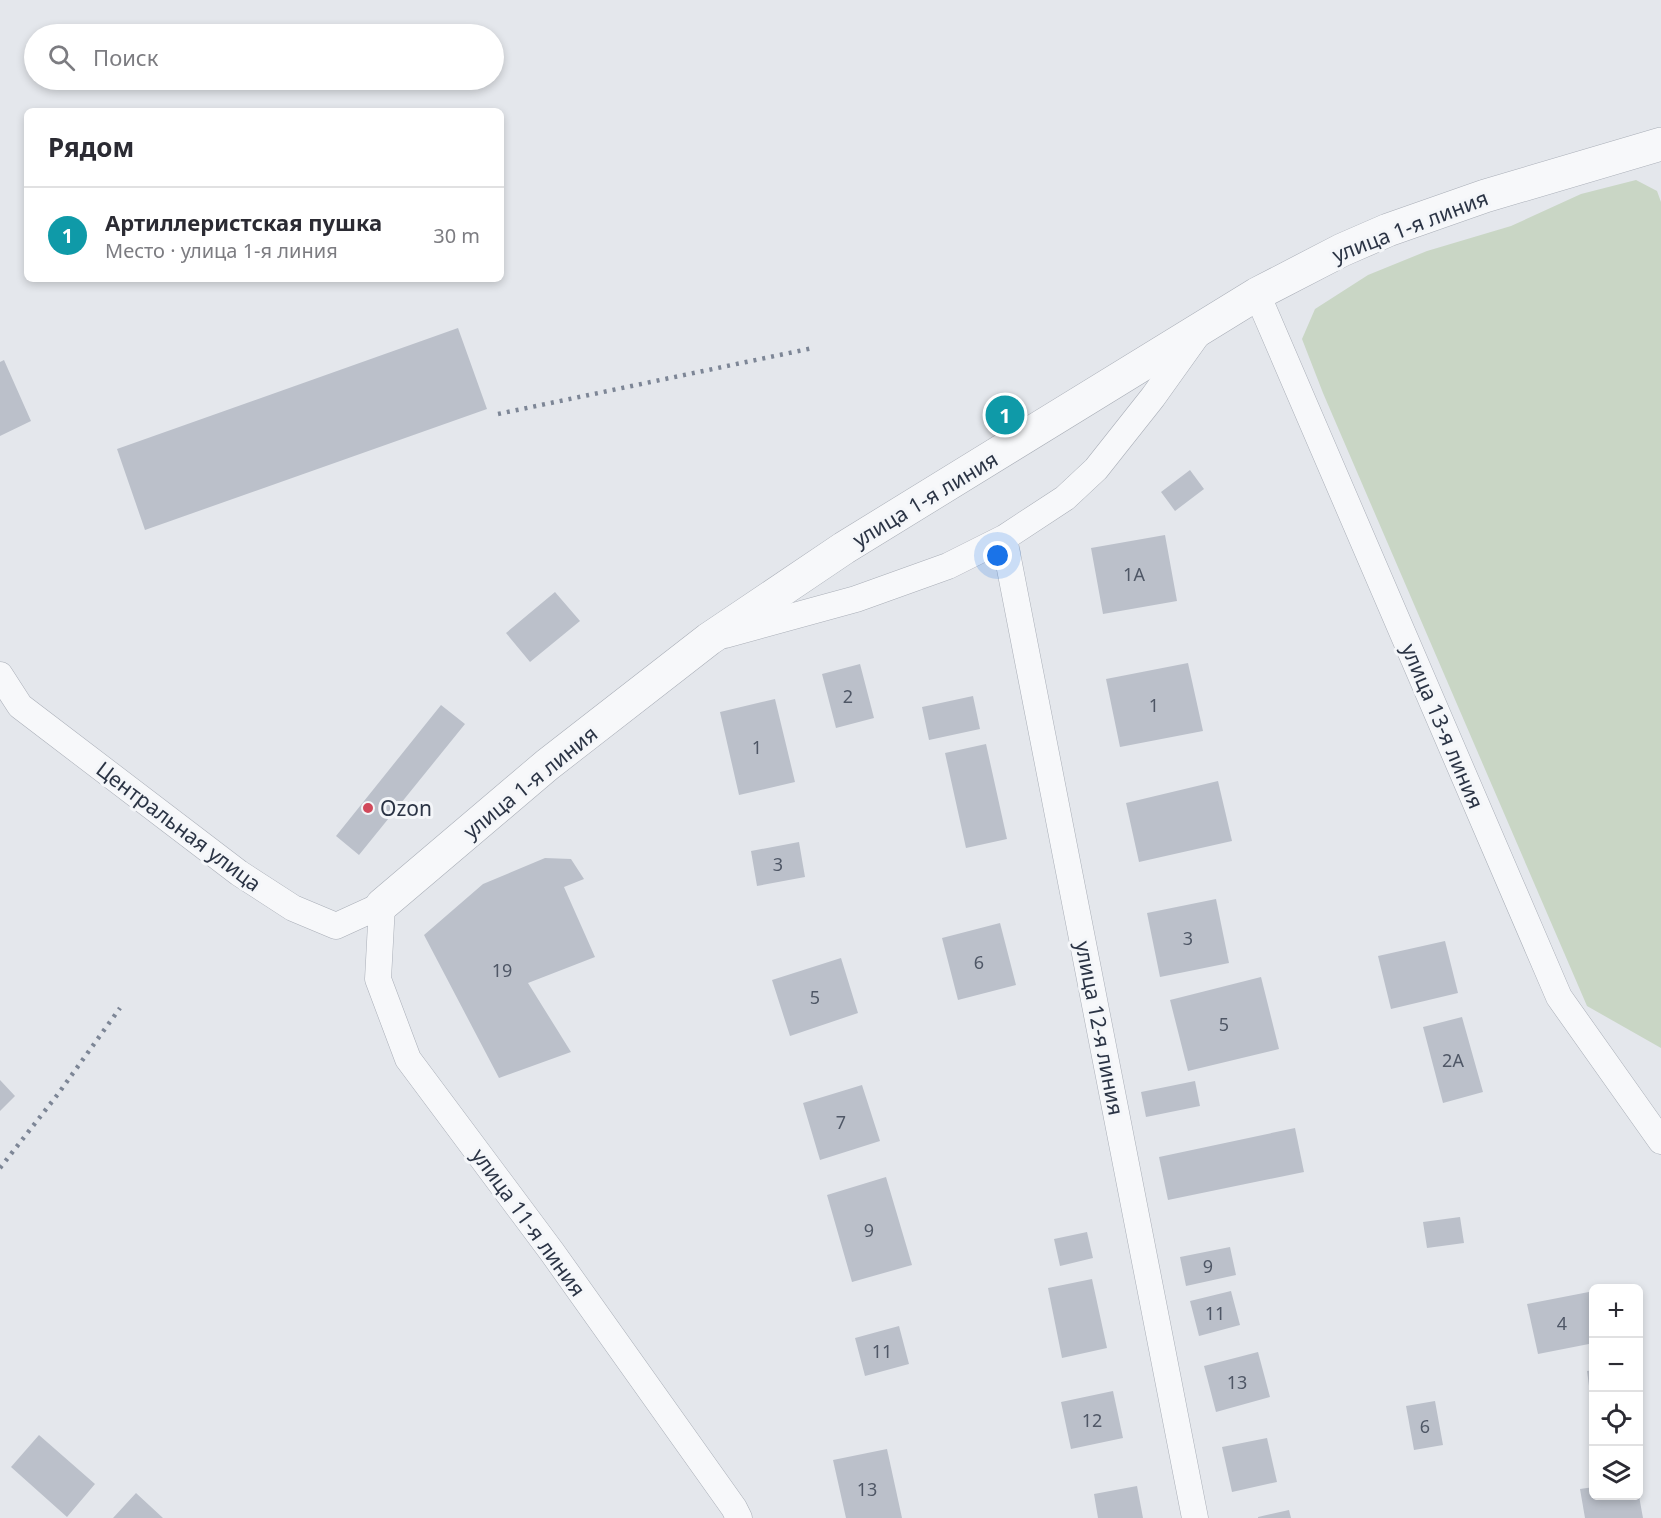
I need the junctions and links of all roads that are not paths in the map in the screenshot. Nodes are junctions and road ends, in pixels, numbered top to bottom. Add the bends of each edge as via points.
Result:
1 (1661, 144) edge
2 (1257, 294) junction
3 (1201, 328) junction
4 (1004, 538) junction
5 (709, 639) junction
6 (0, 675) edge
7 (382, 905) junction
8 (1661, 1141) edge
9 (735, 1515) edge
10 (1195, 1518) edge

1 - 2 street, улица 1-я линия via 1485,196 1388,230
2 - 3 street, улица 1-я линия
2 - 8 street, улица 13-я линия via 1559,997
3 - 4 street via 1096,469 1065,498
3 - 5 street, улица 1-я линия via 844,548
4 - 5 street via 948,566 856,599
4 - 10 street, улица 12-я линия
5 - 7 street, улица 1-я линия via 547,765
6 - 7 street, Центральная улица via 20,706 207,851 293,908 336,926
7 - 9 street, улица 11-я линия via 378,979 408,1059 552,1252

